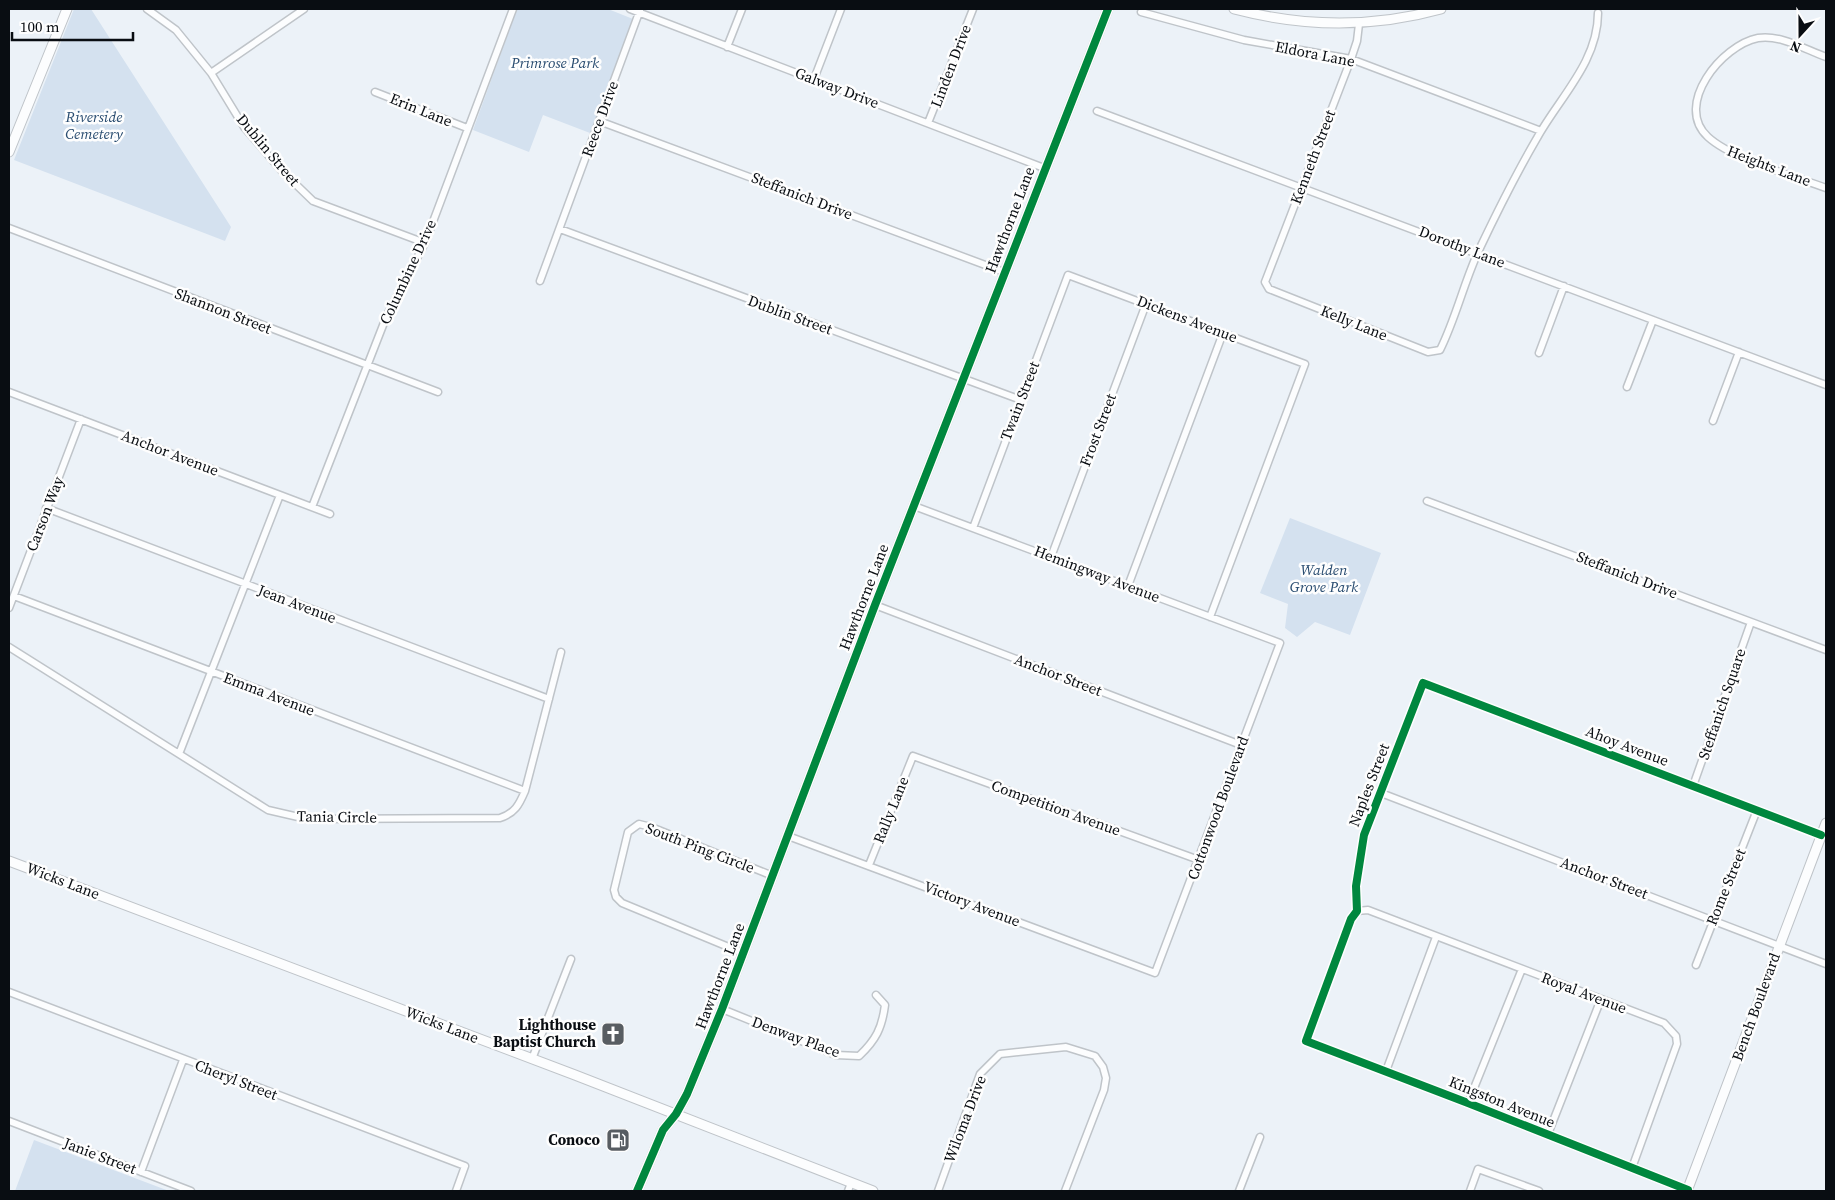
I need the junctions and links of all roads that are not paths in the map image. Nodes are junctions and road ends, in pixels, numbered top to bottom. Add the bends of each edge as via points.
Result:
1 (67, 9) edge
2 (147, 9) edge
3 (304, 9) edge
4 (513, 9) edge
5 (630, 9) edge
6 (742, 9) edge
7 (841, 9) edge
8 (972, 9) edge
9 (1108, 9) edge
10 (1234, 9) edge
11 (1441, 9) edge
12 (640, 11) edge
13 (1141, 12) dead end
14 (1598, 13) dead end
15 (1359, 24) junction
16 (727, 47) junction
17 (1826, 57) edge
18 (1351, 58) junction
19 (211, 73) junction
20 (814, 79) junction
21 (375, 92) dead end
22 (1097, 111) dead end
23 (599, 121) junction
24 (928, 124) junction
25 (467, 128) junction
26 (1540, 132) junction
27 (9, 152) edge
28 (1044, 168) junction
29 (1302, 186) junction
30 (1826, 188) edge
31 (9, 228) edge
32 (560, 229) junction
33 (425, 243) junction
34 (1478, 252) junction
35 (1004, 272) junction
36 (1068, 275) joint
37 (540, 281) dead end
38 (1564, 286) junction
39 (1269, 289) joint
40 (1146, 304) junction
41 (1653, 320) junction
42 (1224, 333) junction
43 (1739, 352) junction
44 (1539, 353) dead end
45 (365, 366) junction
46 (964, 380) junction
47 (1826, 385) edge
48 (1627, 387) dead end
49 (9, 392) edge
50 (438, 392) dead end
51 (1021, 400) junction
52 (81, 419) junction
53 (1713, 421) dead end
54 (280, 494) junction
55 (1427, 501) dead end
56 (914, 506) junction
57 (312, 507) junction
58 (46, 508) junction
59 (330, 514) dead end
60 (973, 528) junction
61 (1050, 557) junction
62 (245, 584) junction
63 (1128, 586) junction
64 (14, 596) junction
65 (875, 605) junction
66 (9, 608) edge
67 (1210, 617) junction
68 (1750, 622) junction
69 (1280, 643) joint
70 (9, 647) edge
71 (1826, 650) edge
72 (561, 652) dead end
73 (210, 672) junction
74 (1423, 683) joint
75 (549, 699) junction
76 (1242, 745) junction
77 (179, 754) junction
78 (913, 756) joint
79 (1693, 786) junction
80 (525, 791) junction
81 (1381, 793) junction
82 (1757, 810) junction
83 (1826, 823) edge
84 (1821, 835) junction
85 (788, 836) junction
86 (1199, 860) junction
87 (9, 861) edge
88 (869, 865) junction
89 (773, 876) junction
90 (1357, 911) junction
91 (1712, 920) junction
92 (1436, 937) junction
93 (1779, 946) junction
94 (744, 953) junction
95 (571, 960) dead end
96 (1826, 964) edge
97 (1696, 965) dead end
98 (1522, 969) junction
99 (1155, 973) joint
100 (9, 992) edge
101 (876, 995) dead end
102 (1601, 999) junction
103 (722, 1008) junction
104 (1306, 1041) joint
105 (532, 1059) junction
106 (183, 1060) junction
107 (1386, 1072) junction
108 (1468, 1102) junction
109 (676, 1114) junction
110 (9, 1121) edge
111 (1548, 1134) junction
112 (1260, 1137) dead end
113 (1632, 1168) junction
114 (140, 1172) junction
115 (850, 1187) edge
116 (191, 1191) edge
117 (456, 1191) edge
118 (637, 1191) edge
119 (873, 1191) edge
120 (938, 1191) edge
121 (1065, 1191) edge
122 (1240, 1191) edge
123 (1470, 1191) edge
124 (1539, 1191) edge
125 (1688, 1191) edge

1 - 27 street
2 - 19 street, Dublin Street via 176,30
3 - 19 street
4 - 25 street, Columbine Drive
5 - 12 street, Galway Drive
6 - 16 street
7 - 20 street
8 - 24 street, Linden Drive
9 - 28 street, Hawthorne Lane
10 - 15 street via 1282,19
11 - 15 street
12 - 16 street, Galway Drive
12 - 23 street, Reece Drive
13 - 18 street, Eldora Lane via 1244,40
14 - 26 street via 1598,31 1587,61
15 - 18 street, Kenneth Street
16 - 20 street, Galway Drive
17 - 30 street, Heights Lane via 1778,39 1759,38 1739,44 1708,74 1694,110 1697,124 1726,150
18 - 26 street, Eldora Lane
18 - 29 street, Kenneth Street
19 - 33 street, Dublin Street via 244,127 313,201
20 - 24 street, Galway Drive
21 - 25 street, Erin Lane
22 - 29 street, Dorothy Lane
23 - 32 street, Reece Drive
23 - 35 street, Steffanich Drive
24 - 28 street, Galway Drive
25 - 33 street, Columbine Drive
26 - 34 street
28 - 35 street, Hawthorne Lane
29 - 34 street, Dorothy Lane
29 - 39 street, Kenneth Street via 1265,282
31 - 45 street, Shannon Street
32 - 37 street, Reece Drive
32 - 46 street, Dublin Street
33 - 45 street, Columbine Drive via 387,315
34 - 38 street, Dorothy Lane
34 - 39 street, Kelly Lane via 1440,350 1428,352
35 - 46 street, Hawthorne Lane
36 - 40 street, Dickens Avenue
36 - 51 street, Twain Street
38 - 41 street, Dorothy Lane
38 - 44 street
40 - 42 street, Dickens Avenue
40 - 61 street, Frost Street
41 - 43 street, Dorothy Lane
41 - 48 street
42 - 63 street
42 - 67 street, Dickens Avenue via 1305,364
43 - 47 street, Dorothy Lane
43 - 53 street
45 - 50 street, Shannon Street
45 - 57 street, Columbine Drive
46 - 51 street, Dublin Street
46 - 56 street, Hawthorne Lane
49 - 52 street, Anchor Avenue
51 - 60 street, Twain Street
52 - 54 street, Anchor Avenue
52 - 58 street, Carson Way
54 - 57 street, Anchor Avenue
54 - 62 street
55 - 68 street, Steffanich Drive
56 - 60 street, Hemingway Avenue
56 - 65 street, Hawthorne Lane
57 - 59 street, Anchor Avenue
58 - 62 street, Jean Avenue
58 - 64 street, Carson Way
60 - 61 street, Hemingway Avenue
61 - 63 street, Hemingway Avenue
62 - 73 street
62 - 75 street, Jean Avenue
63 - 67 street, Hemingway Avenue
64 - 66 street, Carson Way
64 - 73 street, Emma Avenue
65 - 76 street, Anchor Street
65 - 85 street, Hawthorne Lane
67 - 69 street, Hemingway Avenue
68 - 71 street, Steffanich Drive
68 - 79 street, Steffanich Square
69 - 76 street, Cottonwood Boulevard
70 - 77 street, Tania Circle
72 - 75 street, Tania Circle
73 - 77 street
73 - 80 street, Emma Avenue
74 - 79 street, Ahoy Avenue
74 - 81 street, Naples Street
75 - 80 street, Tania Circle
76 - 86 street, Cottonwood Boulevard
77 - 80 street, Tania Circle via 268,810 306,819 500,818 511,814
78 - 86 street, Competition Avenue
78 - 88 street, Rally Lane
79 - 82 street, Ahoy Avenue
81 - 90 street, Naples Street via 1364,835 1356,886
81 - 91 street, Anchor Street
82 - 84 street, Ahoy Avenue
82 - 91 street, Rome Street
83 - 84 street, Bench Boulevard
84 - 93 street, Bench Boulevard
85 - 88 street, Victory Avenue
85 - 89 street, Hawthorne Lane
86 - 99 street, Cottonwood Boulevard
87 - 105 street, Wicks Lane
88 - 99 street, Victory Avenue
89 - 94 street, Hawthorne Lane
89 - 94 street, South Ping Circle via 639,824 628,832 614,890 616,897 622,903
90 - 92 street, Royal Avenue via 1368,910
90 - 104 street, Naples Street via 1351,919
91 - 93 street, Anchor Street
91 - 97 street, Rome Street
92 - 98 street, Royal Avenue
92 - 107 street
93 - 96 street, Anchor Street
93 - 125 street, Bench Boulevard
94 - 103 street, Hawthorne Lane
95 - 105 street
98 - 102 street, Royal Avenue
98 - 108 street
100 - 106 street, Cheryl Street
101 - 103 street, Denway Place via 885,1005 883,1024 874,1043 860,1056 836,1054
102 - 111 street
102 - 113 street, Royal Avenue via 1664,1023 1676,1036 1677,1044
103 - 109 street, Hawthorne Lane
104 - 107 street, Kingston Avenue
105 - 109 street, Wicks Lane
106 - 114 street
106 - 117 street, Cheryl Street via 465,1166
107 - 108 street, Kingston Avenue
108 - 111 street, Kingston Avenue
109 - 115 street, Wicks Lane
109 - 118 street, Hawthorne Lane via 654,1147
110 - 114 street, Janie Street
111 - 113 street, Kingston Avenue
112 - 122 street
113 - 125 street, Kingston Avenue
114 - 116 street, Janie Street
115 - 119 street, Wicks Lane
120 - 121 street, Wiloma Drive via 980,1074 1000,1054 1066,1047 1095,1056 1106,1078
123 - 124 street via 1478,1169

